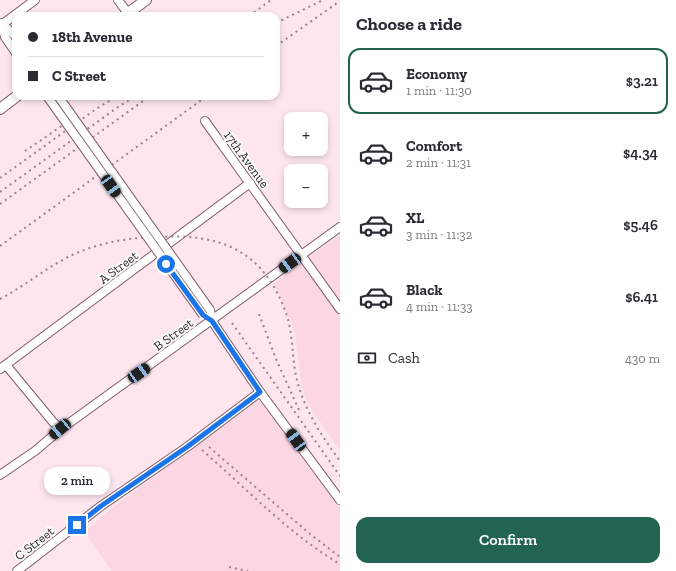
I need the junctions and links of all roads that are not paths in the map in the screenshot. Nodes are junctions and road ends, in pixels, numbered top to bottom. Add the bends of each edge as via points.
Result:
1 (35, 0) edge
2 (118, 0) edge
3 (146, 0) edge
4 (17, 12) edge
5 (125, 12) edge
6 (131, 12) edge
7 (12, 16) edge
8 (1, 23) edge
9 (12, 33) edge
10 (12, 47) edge
11 (12, 100) edge
12 (49, 100) edge
13 (61, 100) edge
14 (0, 109) edge
15 (205, 121) dead end
16 (250, 183) junction
17 (340, 227) edge
18 (301, 255) junction
19 (340, 309) edge
20 (206, 312) junction
21 (212, 321) junction
22 (3, 367) edge
23 (260, 392) junction
24 (60, 429) junction
25 (0, 475) edge
26 (340, 500) edge
27 (17, 571) edge

1 - 4 street
2 - 5 street
3 - 6 main road
7 - 8 street
8 - 9 street
8 - 10 street via 5,37
11 - 14 main road
12 - 20 street, bridge
13 - 20 street, bridge
15 - 16 street, 17th Avenue
16 - 18 street, 17th Avenue
16 - 22 street, A Street
17 - 18 street, B Street
18 - 19 street, 17th Avenue
18 - 21 street, B Street
20 - 21 street
21 - 23 street
21 - 24 street, B Street
22 - 24 street
23 - 26 street
23 - 27 street, C Street via 187,447 101,506
24 - 25 street, B Street via 35,451

